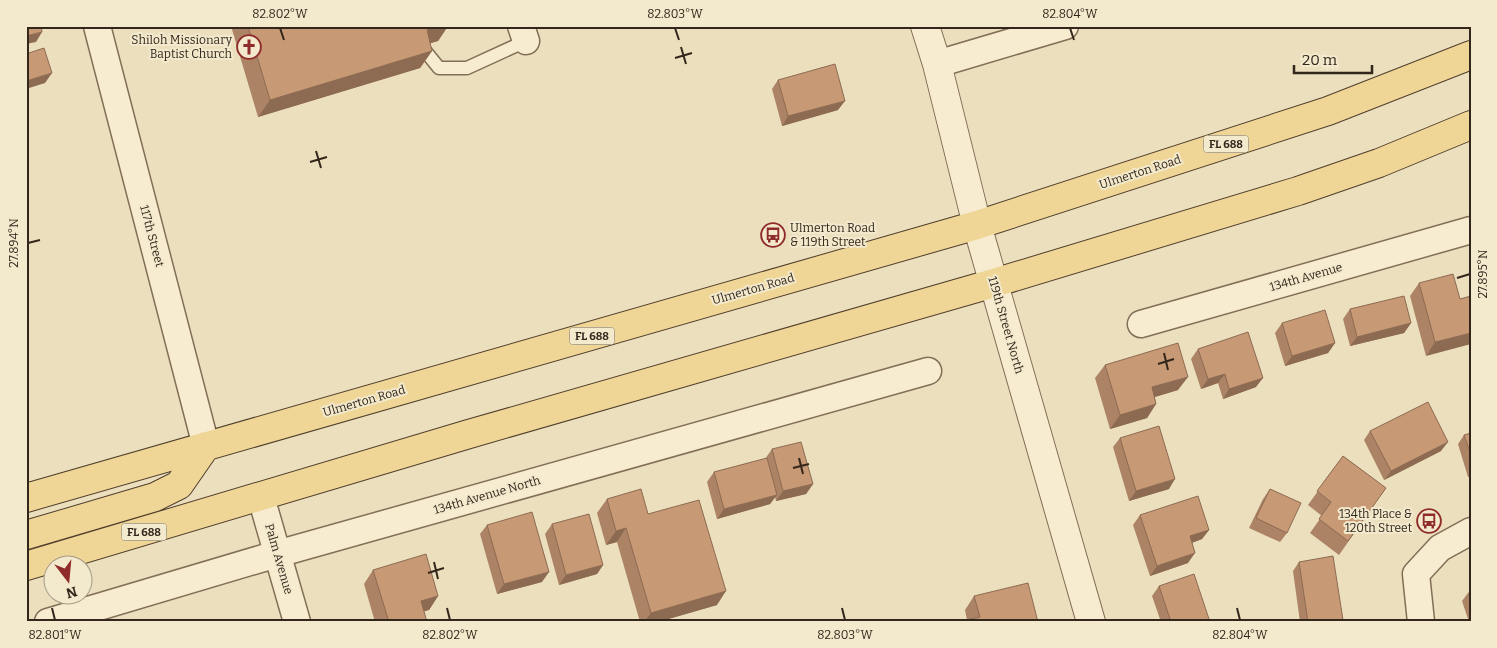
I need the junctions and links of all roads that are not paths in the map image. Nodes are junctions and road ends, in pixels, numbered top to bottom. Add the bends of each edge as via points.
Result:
1 (97, 26) edge
2 (925, 26) edge
3 (1065, 26) edge
4 (524, 34) edge
5 (426, 52) edge
6 (1471, 54) edge
7 (937, 64) junction
8 (1471, 125) edge
9 (977, 225) junction
10 (1471, 230) edge
11 (994, 283) junction
12 (1141, 324) dead end
13 (928, 371) dead end
14 (206, 446) junction
15 (261, 497) junction
16 (26, 498) edge
17 (1471, 531) edge
18 (26, 535) edge
19 (277, 554) junction
20 (26, 566) edge
21 (48, 622) edge
22 (297, 622) edge
23 (1091, 622) edge
24 (1421, 622) edge

1 - 14 street, 117th Street
2 - 7 street, 119th Street North
3 - 7 street
4 - 5 lane via 467,68 439,68
6 - 9 main road, Ulmerton Road / FL 688 via 1328,111
7 - 9 street, 119th Street North
8 - 11 main road, FL 688 via 1379,163 1298,191
9 - 11 street, 119th Street North
9 - 14 main road, Ulmerton Road / FL 688
10 - 12 street, 134th Avenue
11 - 15 main road, FL 688
11 - 23 street, 119th Street North
13 - 19 street, 134th Avenue North
14 - 16 main road, Ulmerton Road / FL 688
14 - 18 main road via 179,485 155,497
15 - 19 street, Palm Avenue
15 - 20 main road, FL 688
17 - 24 street via 1440,548 1416,574
19 - 21 street, 134th Avenue North
19 - 22 street, Palm Avenue

